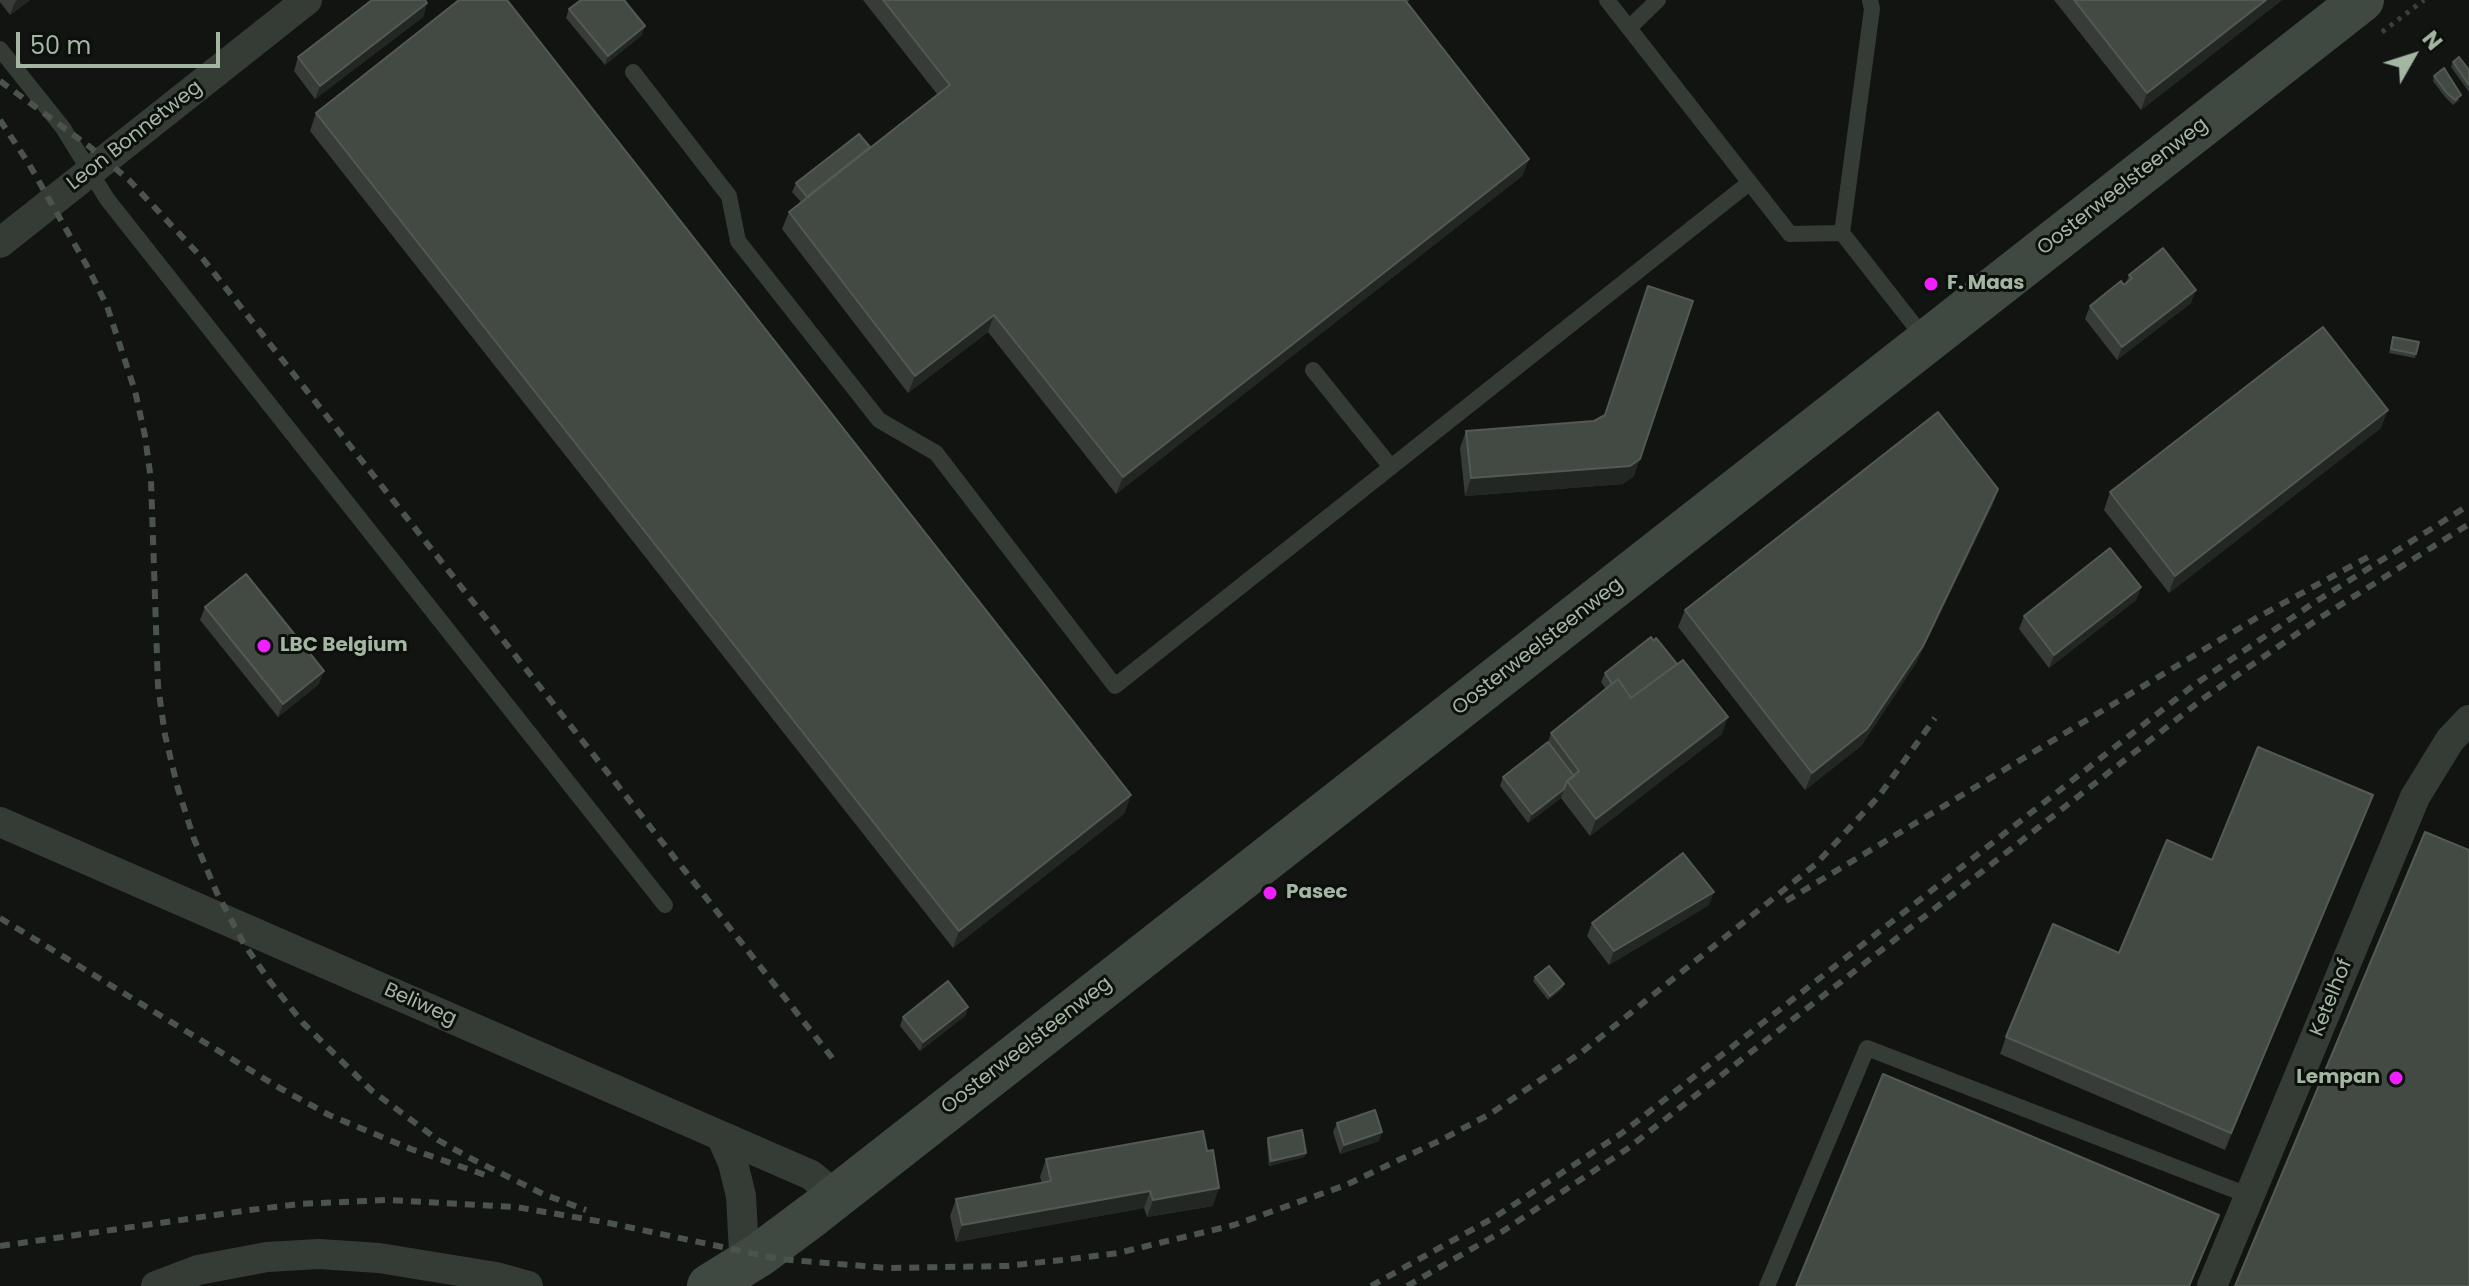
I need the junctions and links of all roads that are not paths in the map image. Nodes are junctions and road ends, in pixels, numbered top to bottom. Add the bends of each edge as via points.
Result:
1 (307, 0) edge
2 (1607, 0) edge
3 (1658, 0) edge
4 (1870, 0) edge
5 (2362, 0) edge
6 (1629, 28) junction
7 (0, 49) edge
8 (633, 72) dead end
9 (91, 171) junction
10 (1749, 183) junction
11 (1842, 233) junction
12 (0, 243) edge
13 (1926, 340) junction
14 (1313, 370) dead end
15 (1391, 467) junction
16 (2469, 720) edge
17 (0, 822) edge
18 (665, 905) dead end
19 (722, 1138) junction
20 (835, 1195) junction
21 (2250, 1196) junction
22 (725, 1276) edge
23 (156, 1286) edge
24 (528, 1286) edge
25 (1767, 1286) edge
26 (2212, 1286) edge

1 - 9 street, Leon Bonnetweg
2 - 6 lane
3 - 6 lane
4 - 11 lane
5 - 13 main road, Oosterweelsteenweg
6 - 10 lane
7 - 9 lane
8 - 15 lane via 729,196 738,241 879,420 936,453 1115,686
9 - 12 street, Leon Bonnetweg
9 - 18 lane via 107,199
10 - 11 lane via 1790,234
10 - 15 lane
11 - 13 lane
13 - 20 main road, Oosterweelsteenweg
14 - 15 lane
16 - 21 street, Ketelhof via 2450,740 2415,797
17 - 19 street, Beliweg
19 - 20 street, Beliweg via 811,1175
19 - 22 street via 741,1196 744,1252
20 - 22 main road, Oosterweelsteenweg
21 - 25 lane via 1867,1048
21 - 26 street, Ketelhof
23 - 24 street via 198,1270 319,1254 379,1258

